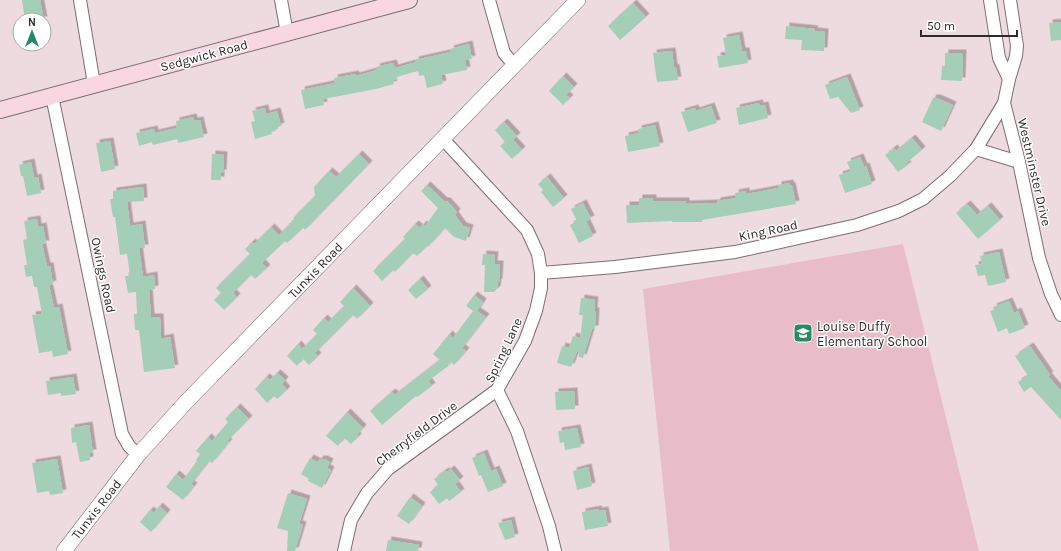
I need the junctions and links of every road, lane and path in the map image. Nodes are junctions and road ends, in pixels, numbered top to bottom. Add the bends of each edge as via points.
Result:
1 (80, 0) edge
2 (281, 0) edge
3 (409, 0) edge
4 (489, 0) edge
5 (578, 0) edge
6 (990, 0) edge
7 (1010, 0) edge
8 (286, 33) junction
9 (514, 65) junction
10 (1009, 79) junction
11 (94, 84) junction
12 (52, 96) junction
13 (1004, 103) junction
14 (0, 110) edge
15 (443, 139) junction
16 (976, 148) junction
17 (1019, 162) junction
18 (541, 273) junction
19 (1061, 315) edge
20 (497, 390) junction
21 (138, 455) junction
22 (64, 551) edge
23 (344, 551) edge
24 (555, 551) edge

1 - 11 street
2 - 8 street
3 - 8 main road, Sedgwick Road
4 - 9 street via 504,53
5 - 9 street, Tunxis Road
6 - 10 street via 999,58
7 - 10 street, Westminster Drive via 1017,46
8 - 11 main road, Sedgwick Road
9 - 15 street, Tunxis Road
10 - 13 street, Westminster Drive
11 - 12 main road, Sedgwick Road
12 - 14 main road, Sedgwick Road
12 - 21 street, Owings Road via 122,434
13 - 16 street, King Road
13 - 17 street, Westminster Drive
15 - 18 street, Spring Lane via 527,230 538,254
15 - 21 street, Tunxis Road via 186,402
16 - 17 street
16 - 18 street, King Road via 950,176 923,199 910,207 857,225 734,252 615,267
17 - 19 street, Westminster Drive via 1039,258
18 - 20 street, Spring Lane via 536,311 525,342
20 - 23 street, Cherryfield Drive via 388,469 367,493 351,520
20 - 24 street, Spring Lane via 517,431
21 - 22 street, Tunxis Road

